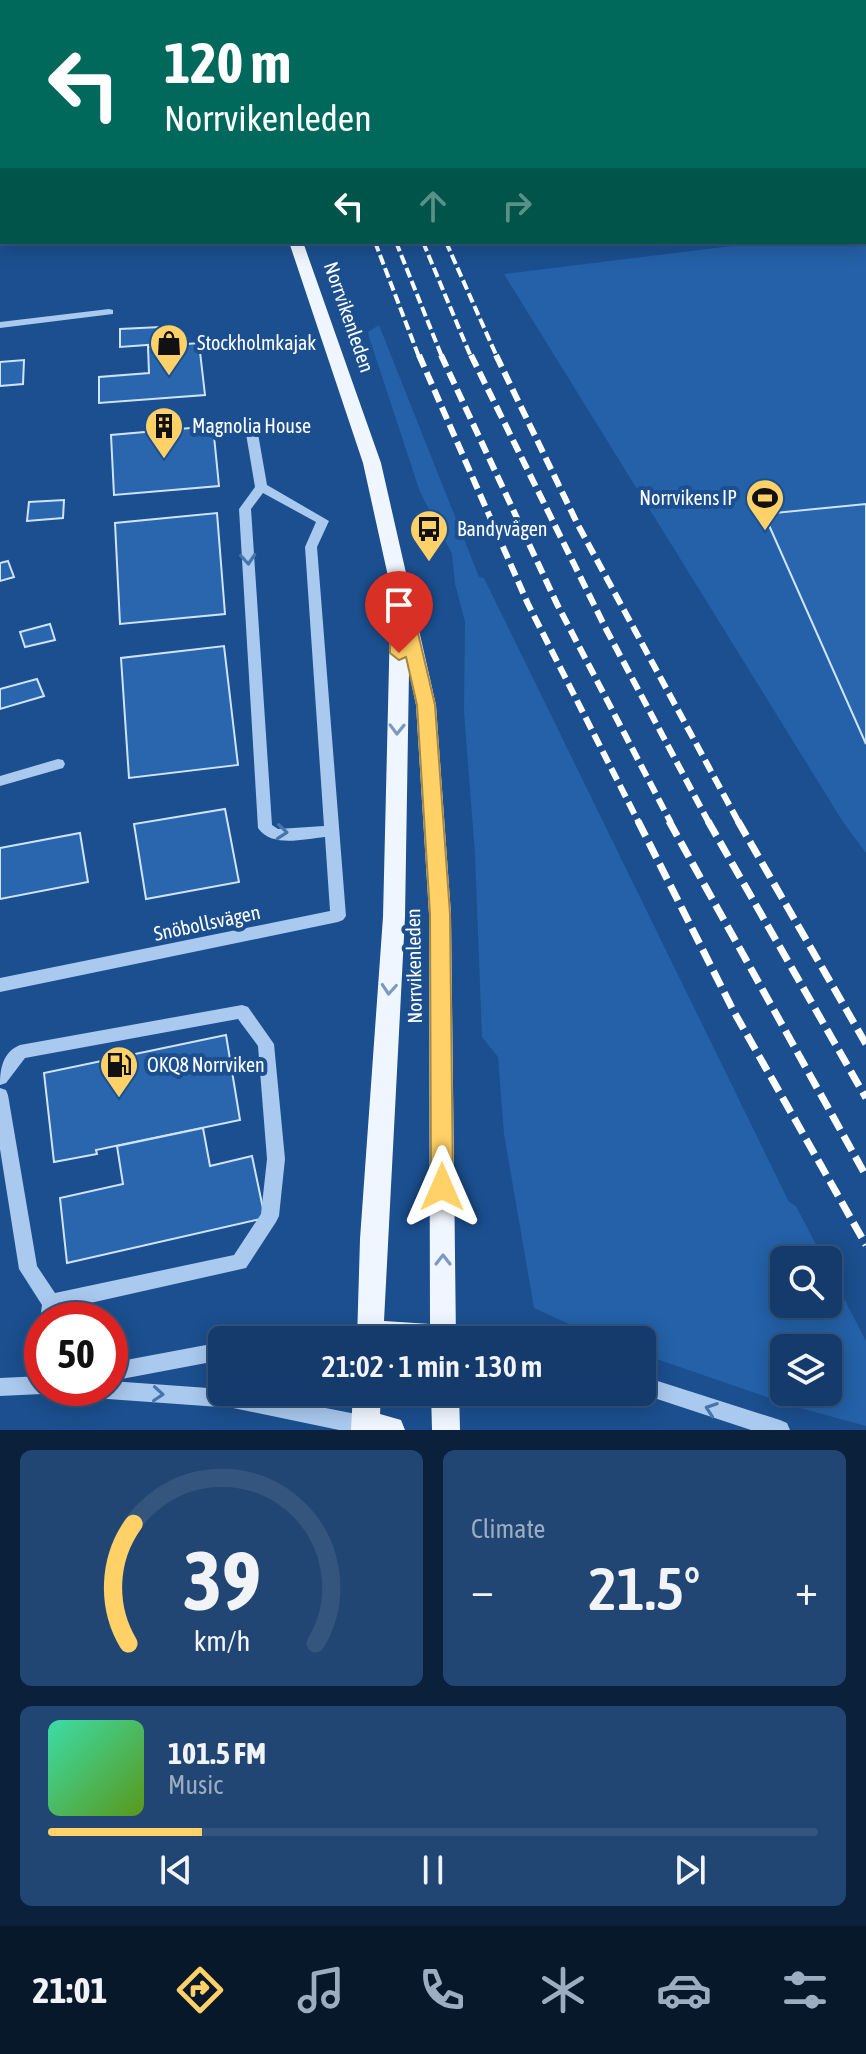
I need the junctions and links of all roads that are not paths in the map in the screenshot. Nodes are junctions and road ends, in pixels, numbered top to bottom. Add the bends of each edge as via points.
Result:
1 (297, 244) edge
2 (109, 312) dead end
3 (0, 325) edge
4 (250, 422) dead end
5 (261, 487) junction
6 (400, 595) junction
7 (58, 764) dead end
8 (0, 781) edge
9 (332, 831) junction
10 (0, 985) edge
11 (0, 1078) edge
12 (0, 1095) edge
13 (45, 1302) edge
14 (88, 1302) edge
15 (370, 1326) edge
16 (447, 1326) edge
17 (208, 1354) edge
18 (128, 1369) edge
19 (24, 1385) edge
20 (0, 1387) edge
21 (656, 1390) edge
22 (128, 1391) edge
23 (370, 1406) edge
24 (445, 1406) edge
25 (374, 1429) edge
26 (446, 1430) edge
27 (780, 1430) edge

1 - 6 main road, Norrvikenleden via 372,463
2 - 3 street
4 - 5 street
5 - 9 street, Snöbollsvägen via 323,521 311,547
5 -> 9 street via 245,509 265,828 275,835
6 -> 15 main road, Norrvikenleden via 394,917
16 -> 6 main road, Norrvikenleden via 440,914 426,705
7 - 8 street
9 - 10 street, Snöbollsvägen via 338,916
11 - 14 street via 20,1052 242,1012 266,1044 276,1159 270,1216 240,1262
12 - 13 street via 28,1269
17 - 18 street
19 - 20 street
27 -> 21 street
22 -> 25 street via 233,1399
23 - 25 main road
24 - 26 main road

